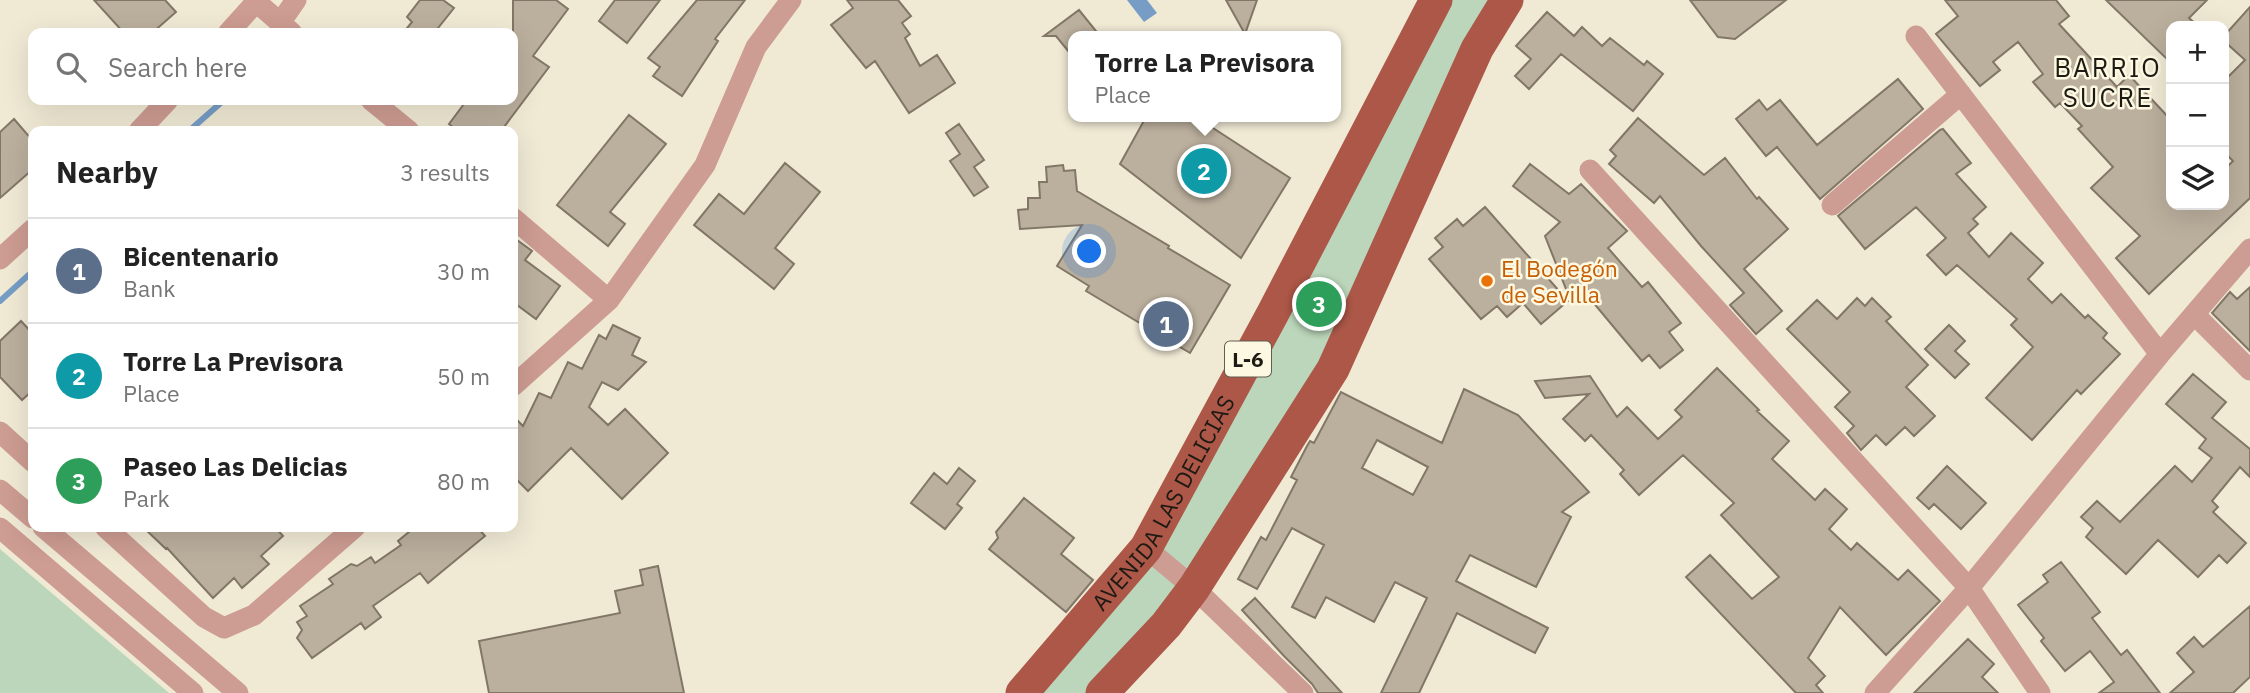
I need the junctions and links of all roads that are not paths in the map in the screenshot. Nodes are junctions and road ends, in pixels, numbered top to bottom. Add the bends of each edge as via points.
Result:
1 (296, 0) edge
2 (791, 0) edge
3 (1436, 0) edge
4 (1507, 0) edge
5 (255, 1) edge
6 (285, 27) edge
7 (232, 28) edge
8 (1916, 36) dead end
9 (1961, 94) junction
10 (163, 105) edge
11 (378, 105) edge
12 (144, 126) edge
13 (403, 126) edge
14 (1590, 170) dead end
15 (1832, 205) dead end
16 (518, 222) edge
17 (28, 234) edge
18 (2250, 249) edge
19 (0, 259) edge
20 (610, 300) junction
21 (2195, 315) junction
22 (2160, 354) junction
23 (2250, 370) edge
24 (518, 382) edge
25 (0, 432) edge
26 (28, 457) edge
27 (0, 490) edge
28 (28, 515) edge
29 (0, 528) edge
30 (49, 532) edge
31 (110, 532) edge
32 (349, 532) edge
33 (1146, 548) junction
34 (1194, 588) junction
35 (1969, 588) junction
36 (193, 693) edge
37 (238, 693) edge
38 (1022, 693) edge
39 (1102, 693) edge
40 (1303, 693) edge
41 (1875, 693) edge
42 (2040, 693) edge

1 - 6 street
2 - 20 street via 756,47 705,164
3 - 33 main road, AVENIDA LAS DELICIAS / L-6
4 - 34 main road via 1477,49 1333,369
5 - 6 street
5 - 7 street
8 - 9 street
9 - 15 street
9 - 22 street
10 - 12 street
11 - 13 street
14 - 35 street
16 - 20 street
17 - 19 street
18 - 21 street
20 - 24 street
21 - 22 street
21 - 23 street
22 - 35 street
25 - 26 street
27 - 28 street
29 - 36 street
30 - 37 street
31 - 32 street via 204,617 224,628 254,615
33 - 34 street
33 - 38 main road, AVENIDA LAS DELICIAS / L-6
34 - 39 main road
34 - 40 street
35 - 41 street
35 - 42 street

